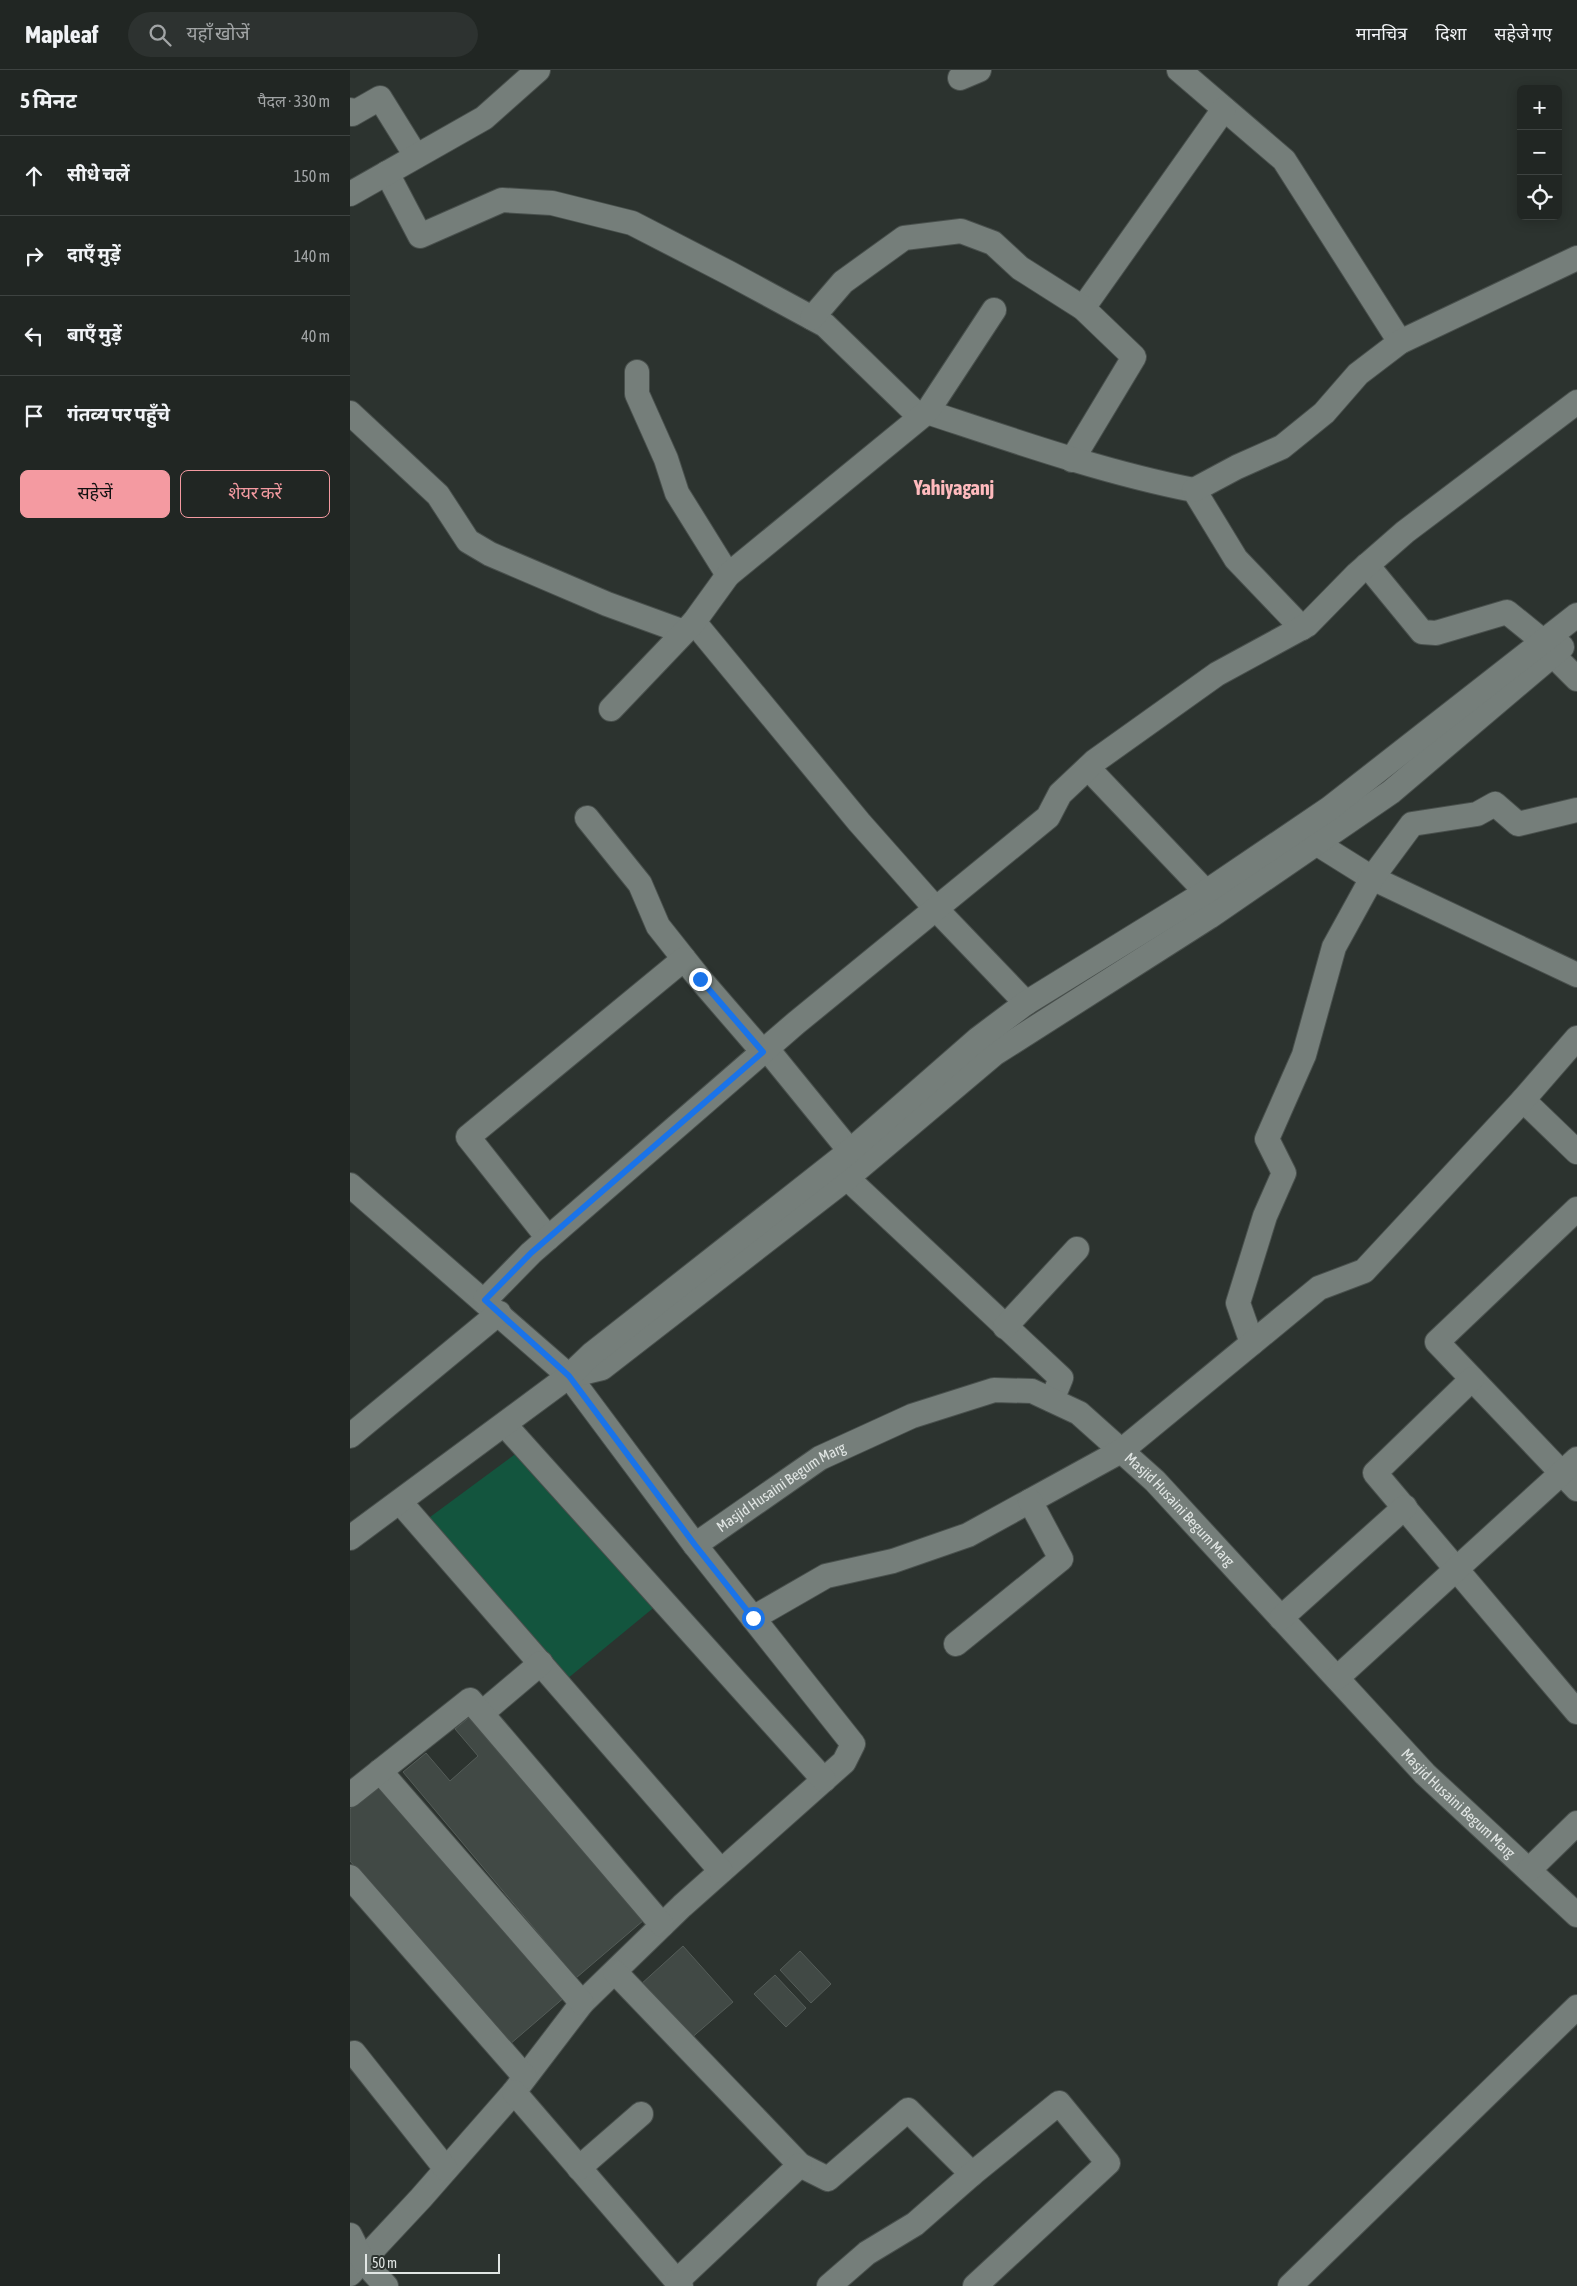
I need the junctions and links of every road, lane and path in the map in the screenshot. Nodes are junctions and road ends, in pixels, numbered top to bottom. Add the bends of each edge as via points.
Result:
1 (538, 70) edge
2 (1190, 74) edge
3 (1224, 109) junction
4 (351, 113) edge
5 (416, 156) junction
6 (387, 173) junction
7 (350, 194) edge
8 (1577, 258) edge
9 (1083, 308) junction
10 (994, 310) dead end
11 (812, 318) junction
12 (1400, 342) junction
13 (637, 372) dead end
14 (1574, 412) edge
15 (350, 414) edge
16 (923, 414) junction
17 (1072, 460) junction
18 (1194, 490) junction
19 (1367, 565) junction
20 (728, 575) junction
21 (1577, 615) edge
22 (689, 627) junction
23 (1302, 628) junction
24 (1577, 635) edge
25 (1549, 648) junction
26 (1577, 679) edge
27 (611, 709) dead end
28 (1088, 768) junction
29 (1577, 810) edge
30 (587, 818) dead end
31 (1316, 844) junction
32 (1372, 878) junction
33 (1206, 892) junction
34 (936, 909) junction
35 (684, 959) junction
36 (1577, 975) edge
37 (1026, 1003) junction
38 (1577, 1038) edge
39 (765, 1050) junction
40 (1523, 1100) junction
41 (850, 1151) junction
42 (1577, 1152) edge
43 (847, 1178) junction
44 (350, 1185) edge
45 (1577, 1209) edge
46 (548, 1238) junction
47 (1077, 1249) dead end
48 (492, 1307) junction
49 (1006, 1326) junction
50 (1252, 1343) junction
51 (569, 1376) junction
52 (1472, 1379) junction
53 (1052, 1400) junction
54 (505, 1425) junction
55 (350, 1436) edge
56 (1121, 1451) junction
57 (1572, 1474) edge
58 (1030, 1501) junction
59 (400, 1502) junction
60 (1405, 1507) junction
61 (350, 1538) edge
62 (695, 1545) junction
63 (1456, 1570) junction
64 (753, 1618) junction
65 (1281, 1618) junction
66 (956, 1644) dead end
67 (540, 1663) junction
68 (1337, 1678) junction
69 (1577, 1712) edge
70 (482, 1713) junction
71 (380, 1771) junction
72 (824, 1780) junction
73 (350, 1795) edge
74 (1577, 1824) edge
75 (1528, 1870) junction
76 (721, 1871) junction
77 (350, 1877) edge
78 (1577, 1915) edge
79 (662, 1925) junction
80 (615, 1972) junction
81 (582, 2003) junction
82 (1577, 2007) edge
83 (354, 2053) dead end
84 (519, 2085) junction
85 (641, 2114) dead end
86 (800, 2165) junction
87 (579, 2168) junction
88 (446, 2170) junction
89 (972, 2174) junction
90 (350, 2235) edge
91 (356, 2268) edge
92 (679, 2284) edge
93 (386, 2286) edge
94 (829, 2286) edge
95 (975, 2286) edge
96 (1290, 2286) edge

1 - 5 street via 484,118
2 - 3 street
3 - 9 street
3 - 12 street via 1284,160
4 - 5 street via 380,98
5 - 6 street
6 - 7 street
6 - 11 street via 420,236 502,200 552,203 632,224
8 - 12 street
9 - 11 street via 1020,268 993,243 961,230 904,238 842,282
9 - 17 street via 1134,357
10 - 16 street
11 - 16 street via 825,325
12 - 18 street via 1358,374 1324,414 1282,447
13 - 20 street via 636,394 666,459 677,493
14 - 19 street via 1405,532
15 - 22 street via 438,495 468,541 490,554 607,604
16 - 17 street
16 - 20 street
17 - 18 street via 1141,480
18 - 23 street via 1236,559
19 - 23 street
19 - 25 street via 1422,632 1436,633 1507,612
20 - 22 street
21 - 25 street
22 - 27 street
22 - 34 street
23 - 28 street via 1217,674
24 - 25 street
25 - 26 street
25 - 31 street via 1390,792
25 - 33 street via 1330,808
28 - 33 street
28 - 34 street via 1060,794 1048,817
29 - 32 street via 1518,824 1495,804 1477,814 1412,824
30 - 35 street via 640,884 658,926
31 - 32 street
31 - 43 street via 1209,917 994,1054
32 - 36 street
32 - 50 street via 1334,947 1304,1055 1268,1139 1284,1173 1265,1216 1238,1304
33 - 37 street
34 - 37 street
34 - 39 street
35 - 39 street
35 - 46 street via 468,1137
37 - 41 street via 978,1039
38 - 40 street
39 - 41 street
39 - 46 street
40 - 42 street
40 - 50 street via 1364,1271 1319,1288
41 - 51 street via 592,1354
43 - 49 street
43 - 51 street via 602,1368
44 - 48 street
45 - 52 street via 1437,1342
46 - 48 street
47 - 49 street
48 - 51 street
48 - 55 street
49 - 53 street via 1061,1378
50 - 56 street
51 - 54 street
51 - 62 street
52 - 57 street
52 - 60 street via 1375,1473
53 - 56 street, Masjid Husaini Begum Marg via 1079,1413
53 - 62 street, Masjid Husaini Begum Marg via 1032,1391 994,1390 912,1416 820,1458
54 - 59 street
54 - 72 street
56 - 58 street
56 - 65 street, Masjid Husaini Begum Marg via 1155,1482
57 - 63 street
58 - 64 street via 968,1535 893,1561 826,1576
58 - 66 street via 1061,1559
59 - 61 street
59 - 67 street
60 - 63 street
60 - 65 street
62 - 64 street
63 - 68 street
63 - 69 street
64 - 72 street via 853,1744 844,1762
65 - 68 street, Masjid Husaini Begum Marg
67 - 70 street
67 - 76 street
68 - 75 street, Masjid Husaini Begum Marg via 1426,1774
70 - 71 street via 470,1700
70 - 79 street
71 - 73 street
71 - 81 street
72 - 76 street
74 - 75 street
75 - 78 street, Masjid Husaini Begum Marg
76 - 79 street
77 - 84 street
79 - 80 street
80 - 81 street
80 - 86 street
81 - 84 street
82 - 96 street
83 - 88 street
84 - 87 street
84 - 88 street
85 - 87 street
86 - 89 street via 828,2180 908,2110
86 - 92 street
87 - 92 street
88 - 91 street
89 - 94 street via 915,2224 867,2253
89 - 95 street via 1059,2103 1108,2164
90 - 91 street
91 - 93 street

